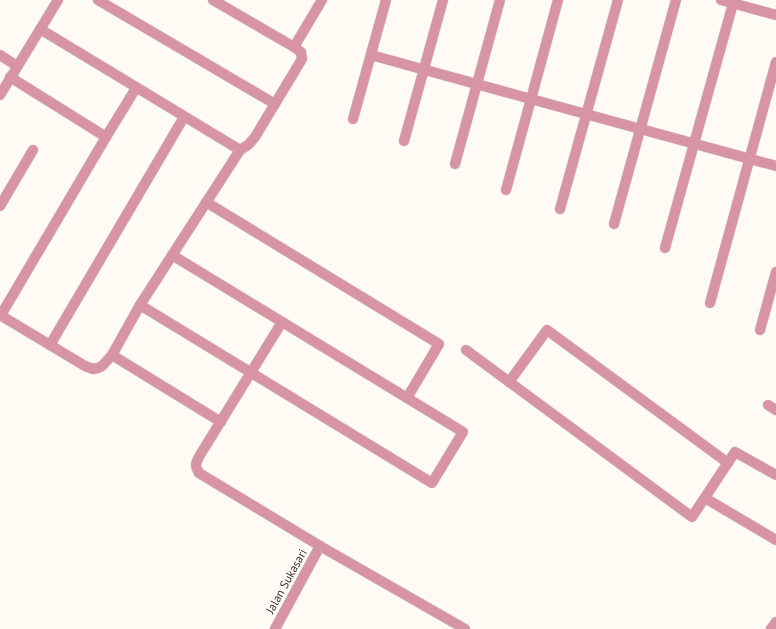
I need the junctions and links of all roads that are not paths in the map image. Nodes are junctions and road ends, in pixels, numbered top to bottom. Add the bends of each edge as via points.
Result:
1 (58, 0) edge
2 (98, 0) edge
3 (213, 0) edge
4 (322, 0) edge
5 (386, 0) edge
6 (443, 0) edge
7 (500, 0) edge
8 (558, 0) edge
9 (618, 0) edge
10 (676, 0) edge
11 (721, 0) edge
12 (733, 2) edge
13 (776, 15) edge
14 (40, 29) junction
15 (294, 47) junction
16 (0, 55) edge
17 (371, 55) junction
18 (776, 62) edge
19 (17, 66) junction
20 (424, 70) junction
21 (10, 77) junction
22 (477, 84) junction
23 (136, 88) junction
24 (0, 95) edge
25 (531, 99) junction
26 (275, 104) junction
27 (586, 114) junction
28 (184, 117) junction
29 (353, 119) dead end
30 (640, 129) junction
31 (106, 137) junction
32 (404, 141) dead end
33 (694, 144) junction
34 (33, 150) dead end
35 (240, 150) junction
36 (749, 159) junction
37 (455, 164) dead end
38 (776, 166) edge
39 (506, 190) dead end
40 (206, 202) junction
41 (0, 206) edge
42 (560, 209) dead end
43 (614, 224) dead end
44 (665, 248) dead end
45 (172, 255) junction
46 (776, 272) edge
47 (710, 302) dead end
48 (140, 305) junction
49 (0, 315) edge
50 (282, 322) junction
51 (760, 330) dead end
52 (50, 345) junction
53 (466, 350) dead end
54 (112, 355) junction
55 (251, 373) junction
56 (509, 382) junction
57 (407, 398) junction
58 (221, 422) junction
59 (728, 463) junction
60 (776, 475) edge
61 (705, 498) junction
62 (776, 540) edge
63 (320, 546) junction
64 (776, 622) edge
65 (275, 629) edge
66 (465, 629) edge
67 (771, 629) edge

1 - 14 street
2 - 26 street
3 - 15 street
4 - 15 street
5 - 17 street
6 - 20 street
7 - 22 street
8 - 25 street
9 - 27 street
10 - 30 street
11 - 12 street
12 - 13 street
12 - 33 street
14 - 19 street
14 - 23 street
15 - 26 street via 301,52 302,59
16 - 19 street
17 - 20 street
17 - 29 street
18 - 36 street
19 - 21 street
20 - 22 street
20 - 32 street
21 - 24 street
21 - 31 street
22 - 25 street
22 - 37 street
23 - 28 street
23 - 31 street
25 - 27 street
25 - 39 street
26 - 35 street via 256,137
27 - 30 street
27 - 42 street
28 - 35 street
28 - 52 street
30 - 33 street
30 - 43 street
31 - 49 street
33 - 36 street
33 - 44 street
34 - 41 street
35 - 40 street
36 - 38 street
36 - 47 street
40 - 45 street
40 - 57 street via 439,344
45 - 48 street
45 - 50 street
46 - 51 street
48 - 54 street
48 - 55 street
49 - 52 street
50 - 55 street
50 - 57 street
52 - 54 street via 93,369 102,366
53 - 56 street
54 - 58 street
55 - 57 street via 432,483 463,432
55 - 58 street
56 - 59 street via 547,330
56 - 61 street via 692,517
58 - 63 street via 196,463 199,473
59 - 60 street via 735,452
59 - 61 street
61 - 62 street
63 - 65 street, Jalan Sukasari
63 - 66 street
64 - 67 street

